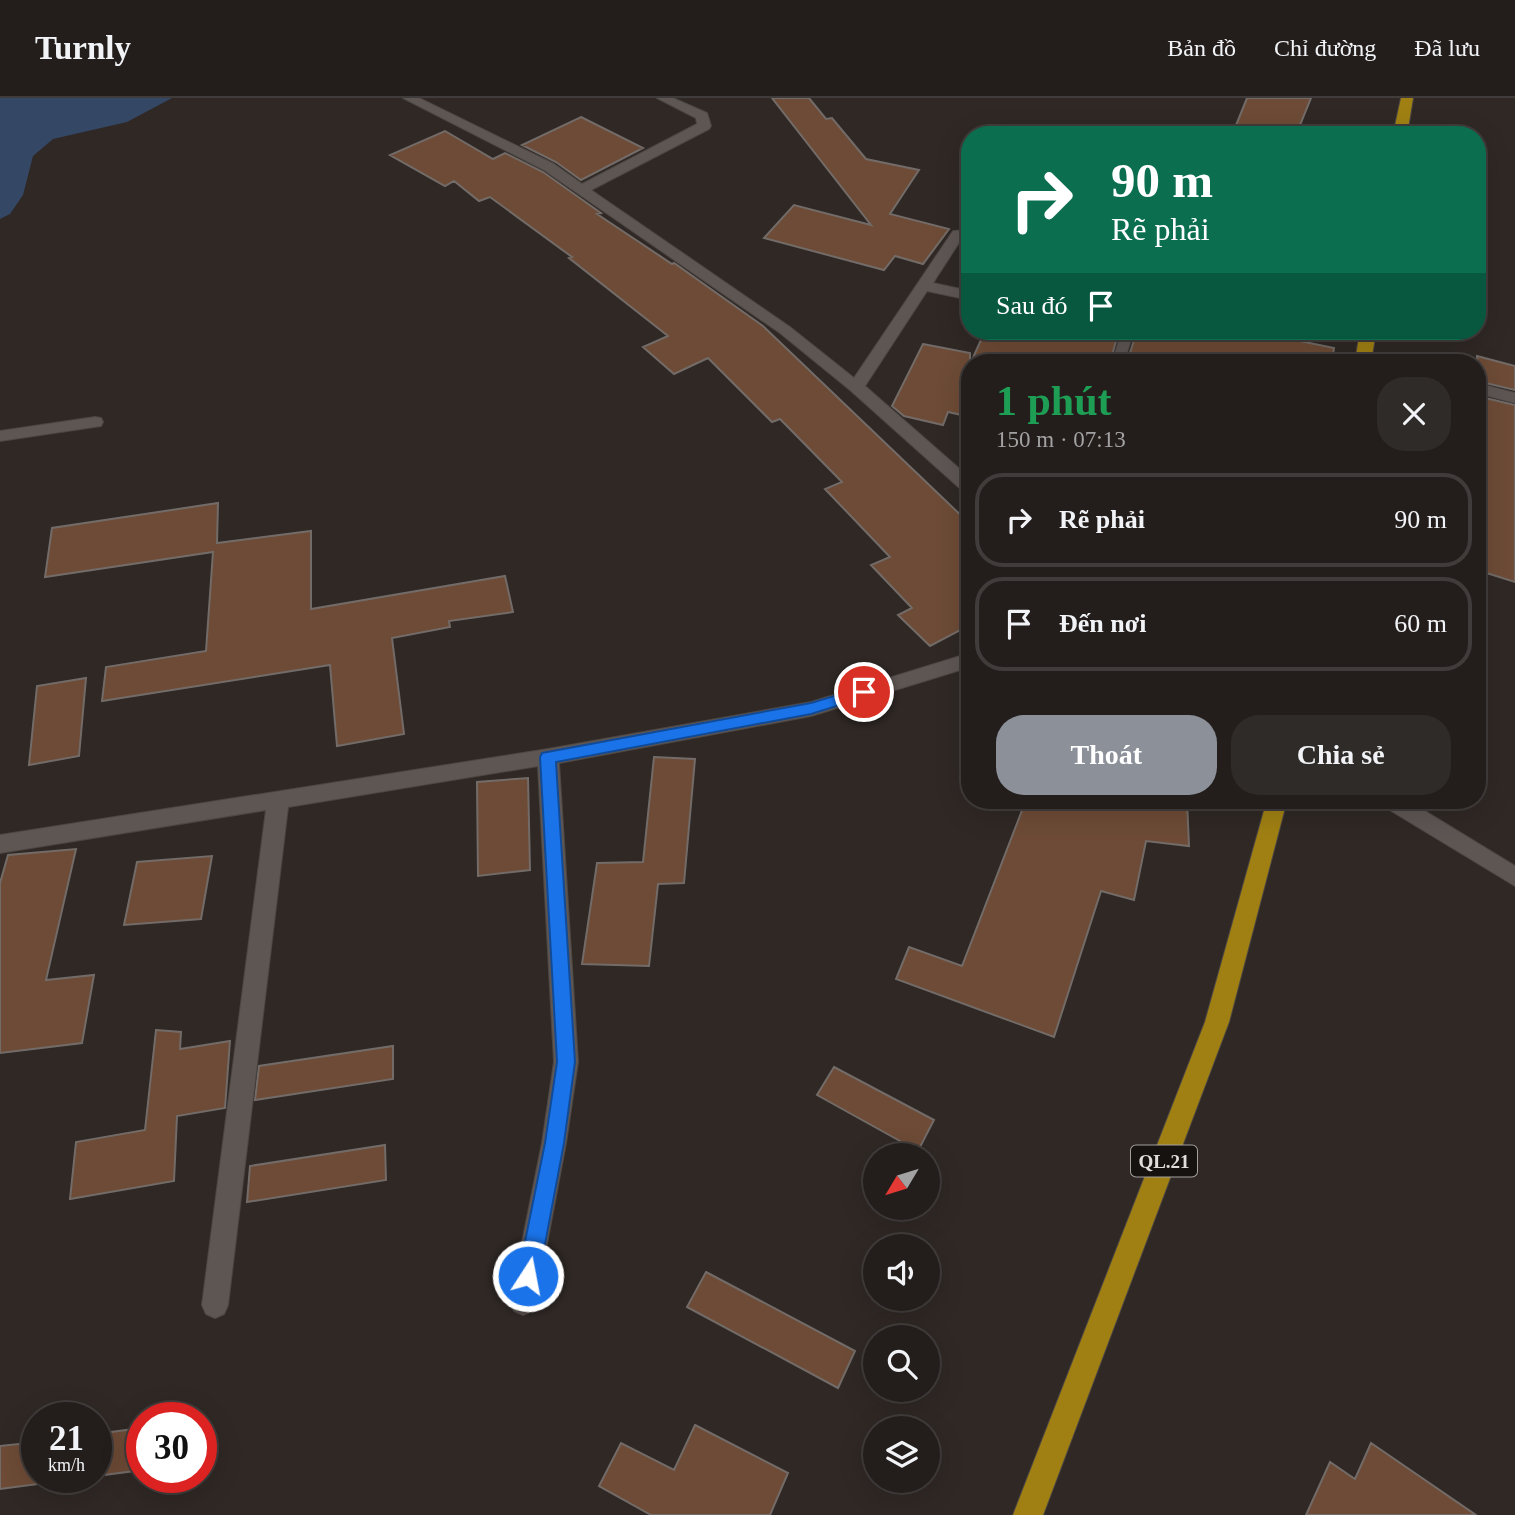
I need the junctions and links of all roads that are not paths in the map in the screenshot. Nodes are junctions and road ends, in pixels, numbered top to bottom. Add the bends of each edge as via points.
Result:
1 (409, 98) edge
2 (663, 98) edge
3 (1407, 98) edge
4 (1402, 126) edge
5 (582, 189) junction
6 (961, 234) edge
7 (924, 286) junction
8 (961, 294) edge
9 (856, 387) junction
10 (1486, 390) edge
11 (1515, 398) edge
12 (95, 422) dead end
13 (0, 436) edge
14 (961, 480) edge
15 (961, 663) edge
16 (548, 757) junction
17 (278, 799) junction
18 (1275, 809) edge
19 (1405, 809) edge
20 (0, 844) edge
21 (1515, 877) edge
22 (523, 1302) dead end
23 (215, 1305) dead end
24 (1028, 1515) edge

1 - 5 street via 549,167
2 - 5 street via 702,116 704,126
3 - 4 highway
5 - 9 street via 785,330
6 - 7 street
7 - 8 street
7 - 9 street
9 - 14 street
10 - 11 street
12 - 13 street
15 - 16 street via 811,709
16 - 17 street
16 - 22 street via 566,1062
17 - 20 street
17 - 23 street
18 - 24 highway, QL.21 via 1217,1022
19 - 21 street

